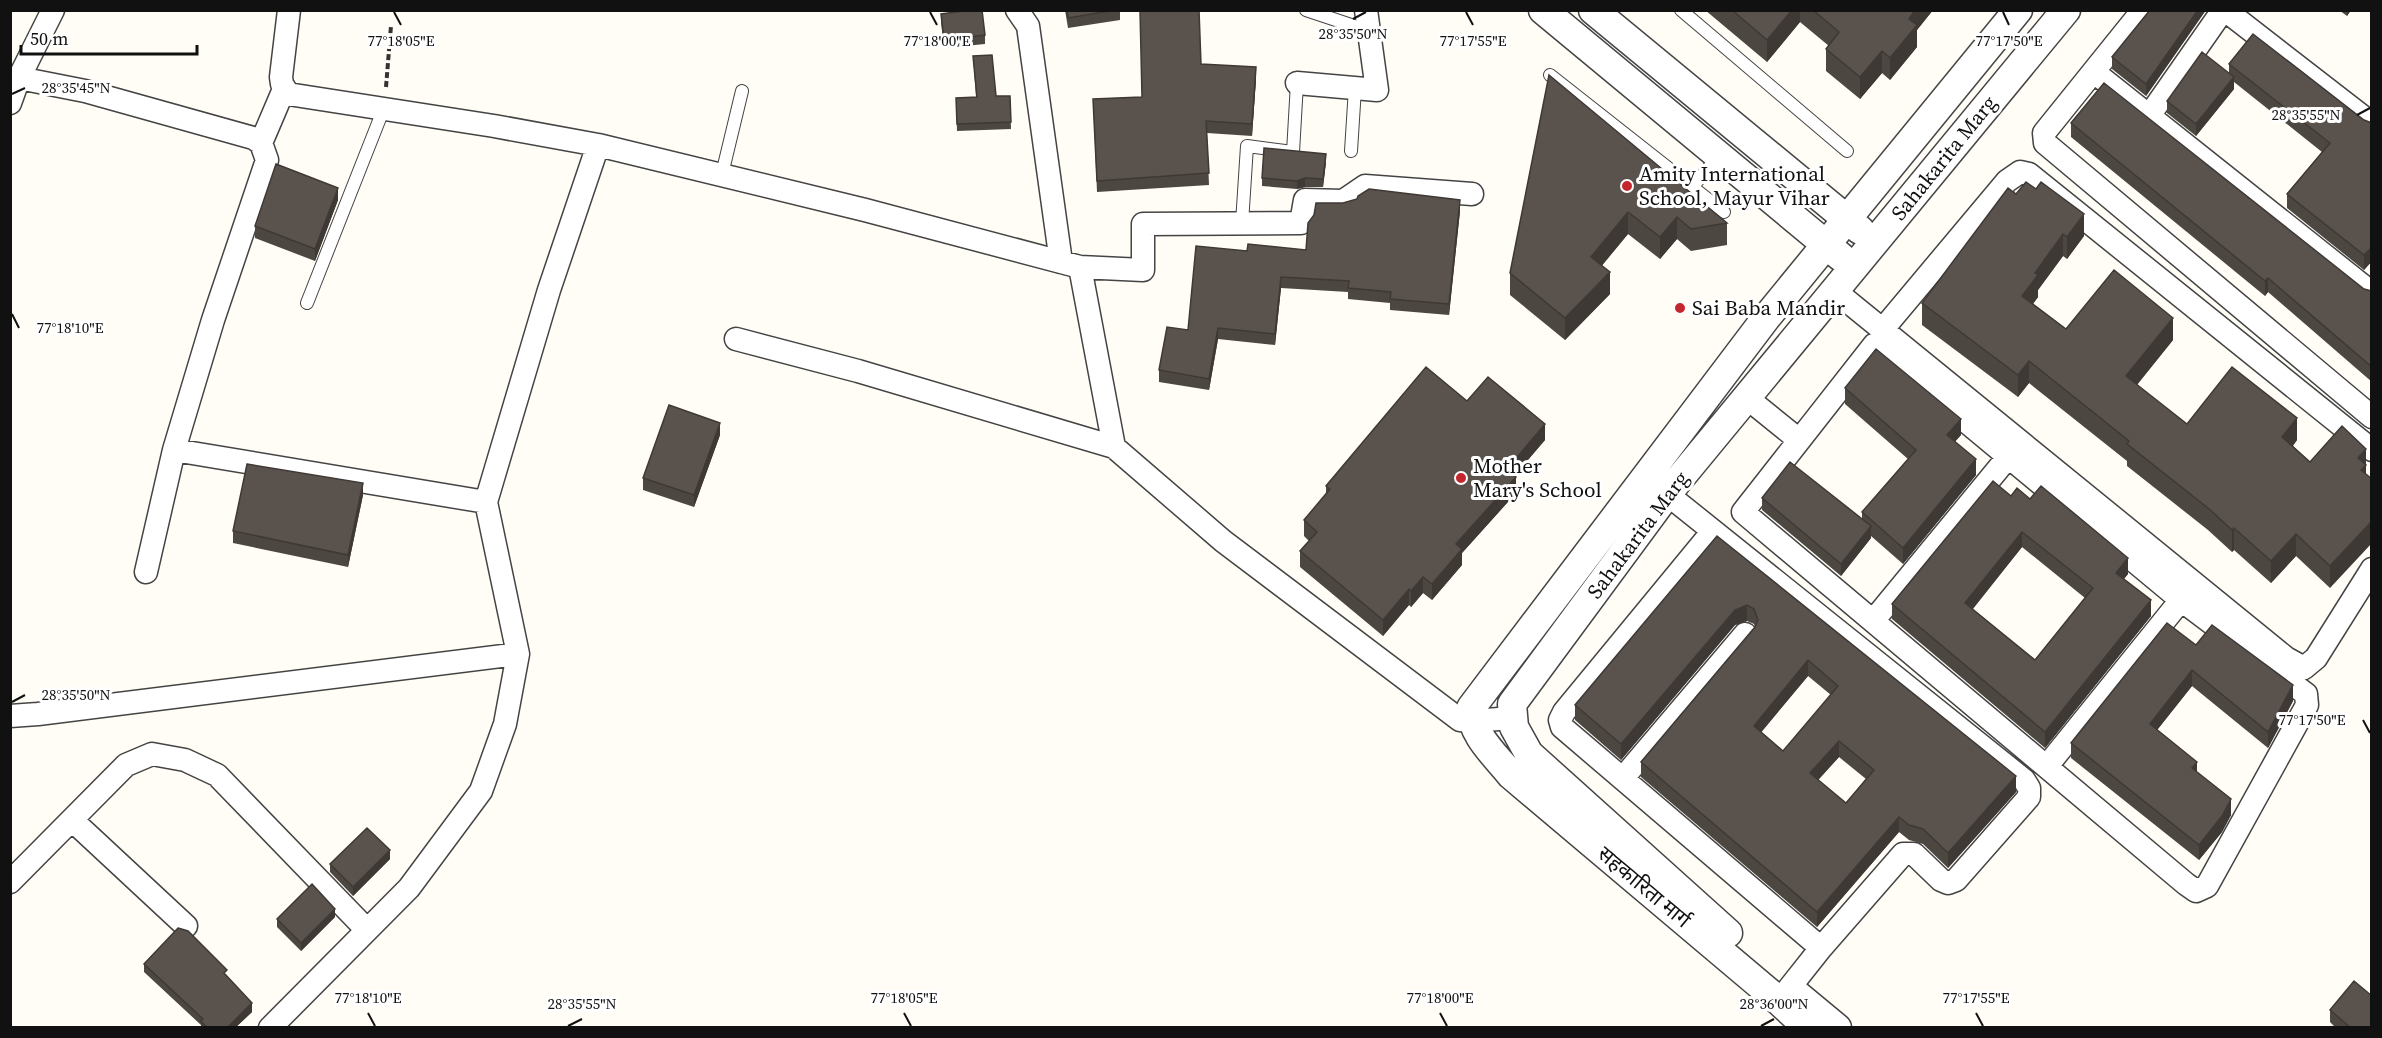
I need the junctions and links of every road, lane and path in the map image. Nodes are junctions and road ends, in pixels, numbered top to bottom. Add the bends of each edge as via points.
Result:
1 (53, 10) edge
2 (289, 10) edge
3 (1017, 10) edge
4 (1306, 10) edge
5 (1543, 10) edge
6 (1593, 10) edge
7 (1681, 10) edge
8 (2018, 10) edge
9 (2066, 10) edge
10 (2143, 10) edge
11 (2224, 10) edge
12 (1368, 21) edge
13 (391, 26) dead end
14 (2094, 72) junction
15 (1550, 75) edge
16 (19, 78) junction
17 (1297, 83) joint
18 (1355, 88) junction
19 (284, 89) junction
20 (742, 91) dead end
21 (10, 103) edge
22 (384, 108) junction
23 (2149, 116) junction
24 (2372, 124) edge
25 (261, 143) junction
26 (598, 145) junction
27 (1351, 151) dead end
28 (1847, 151) dead end
29 (1719, 156) junction
30 (722, 174) junction
31 (1693, 186) junction
32 (1472, 194) dead end
33 (1724, 212) dead end
34 (1847, 219) junction
35 (1242, 223) junction
36 (1875, 242) junction
37 (1826, 244) junction
38 (1071, 264) junction
39 (1854, 267) junction
40 (1835, 291) junction
41 (2372, 293) edge
42 (307, 303) dead end
43 (1883, 329) junction
44 (736, 339) dead end
45 (1747, 398) junction
46 (2372, 417) edge
47 (1799, 440) junction
48 (1114, 447) junction
49 (174, 450) junction
50 (2372, 450) edge
51 (2008, 457) junction
52 (1667, 494) junction
53 (486, 502) junction
54 (1713, 531) junction
55 (2372, 569) edge
56 (146, 572) dead end
57 (2181, 600) junction
58 (1873, 621) junction
59 (1744, 634) dead end
60 (518, 654) junction
61 (10, 716) edge
62 (1513, 718) junction
63 (1477, 731) junction
64 (2047, 766) junction
65 (1623, 778) junction
66 (72, 820) junction
67 (10, 882) edge
68 (186, 926) dead end
69 (368, 930) junction
70 (1821, 948) junction
71 (1785, 994) junction
72 (270, 1028) edge
73 (1808, 1028) edge
74 (1837, 1028) edge

1 - 16 street
2 - 19 street via 281,77
3 - 38 street via 1028,26
4 - 12 lane
5 - 29 street
6 - 34 street
7 - 28 lane
8 - 34 street, Sahakarita Marg
9 - 36 street, Sahakarita Marg
10 - 14 street
11 - 23 street
11 - 24 street
12 - 18 street via 1377,90
13 - 22 path
14 - 23 street
14 - 46 street via 2044,133 2045,143
15 - 31 lane
16 - 21 street
16 - 25 street via 85,91
17 - 18 street
17 - 35 lane via 1293,152 1247,146
18 - 27 lane
19 - 22 street via 288,94
19 - 25 street
20 - 30 lane
22 - 26 street
22 - 42 lane
23 - 41 street
25 - 49 street via 267,160
26 - 30 street
26 - 53 street via 549,290
29 - 31 lane
29 - 37 street
30 - 38 street
31 - 33 lane
32 - 35 street via 1365,186 1343,201 1305,200 1301,222
34 - 36 street
34 - 37 street, Sahakarita Marg
35 - 38 street via 1143,224 1143,270
36 - 39 street, Sahakarita Marg
37 - 39 street
37 - 63 street, Sahakarita Marg via 1470,708
38 - 48 street
39 - 40 street, Sahakarita Marg
40 - 43 street
40 - 45 street, Sahakarita Marg
43 - 50 street via 2007,181 2020,172 2029,174
43 - 55 street via 2277,651 2304,668 2316,658
44 - 48 street
45 - 47 street
45 - 52 street, Sahakarita Marg
47 - 51 street via 1874,345
47 - 58 street via 1743,512
48 - 63 street via 1223,540
49 - 53 street
49 - 56 street
51 - 57 street
51 - 58 street
52 - 54 street
52 - 62 street, Sahakarita Marg via 1512,705
53 - 60 street
54 - 65 street via 1560,720 1562,727
54 - 70 street via 2024,780 2029,788 2029,797 1956,880 1941,880 1914,854 1903,854
57 - 64 street
57 - 64 street via 2306,694 2307,705 2207,886 2196,891 2186,884
58 - 64 street
59 - 65 street
60 - 61 street
60 - 69 street via 505,724 481,791 409,888
62 - 63 street
62 - 71 street via 1529,754
63 - 71 street, सहकारिता मार्ग via 1511,775
65 - 70 street
66 - 67 street
66 - 68 street
66 - 69 street via 126,765 153,754 185,760 218,775
69 - 72 street
70 - 71 street
71 - 73 street, सहकारिता मार्ग
71 - 74 street

